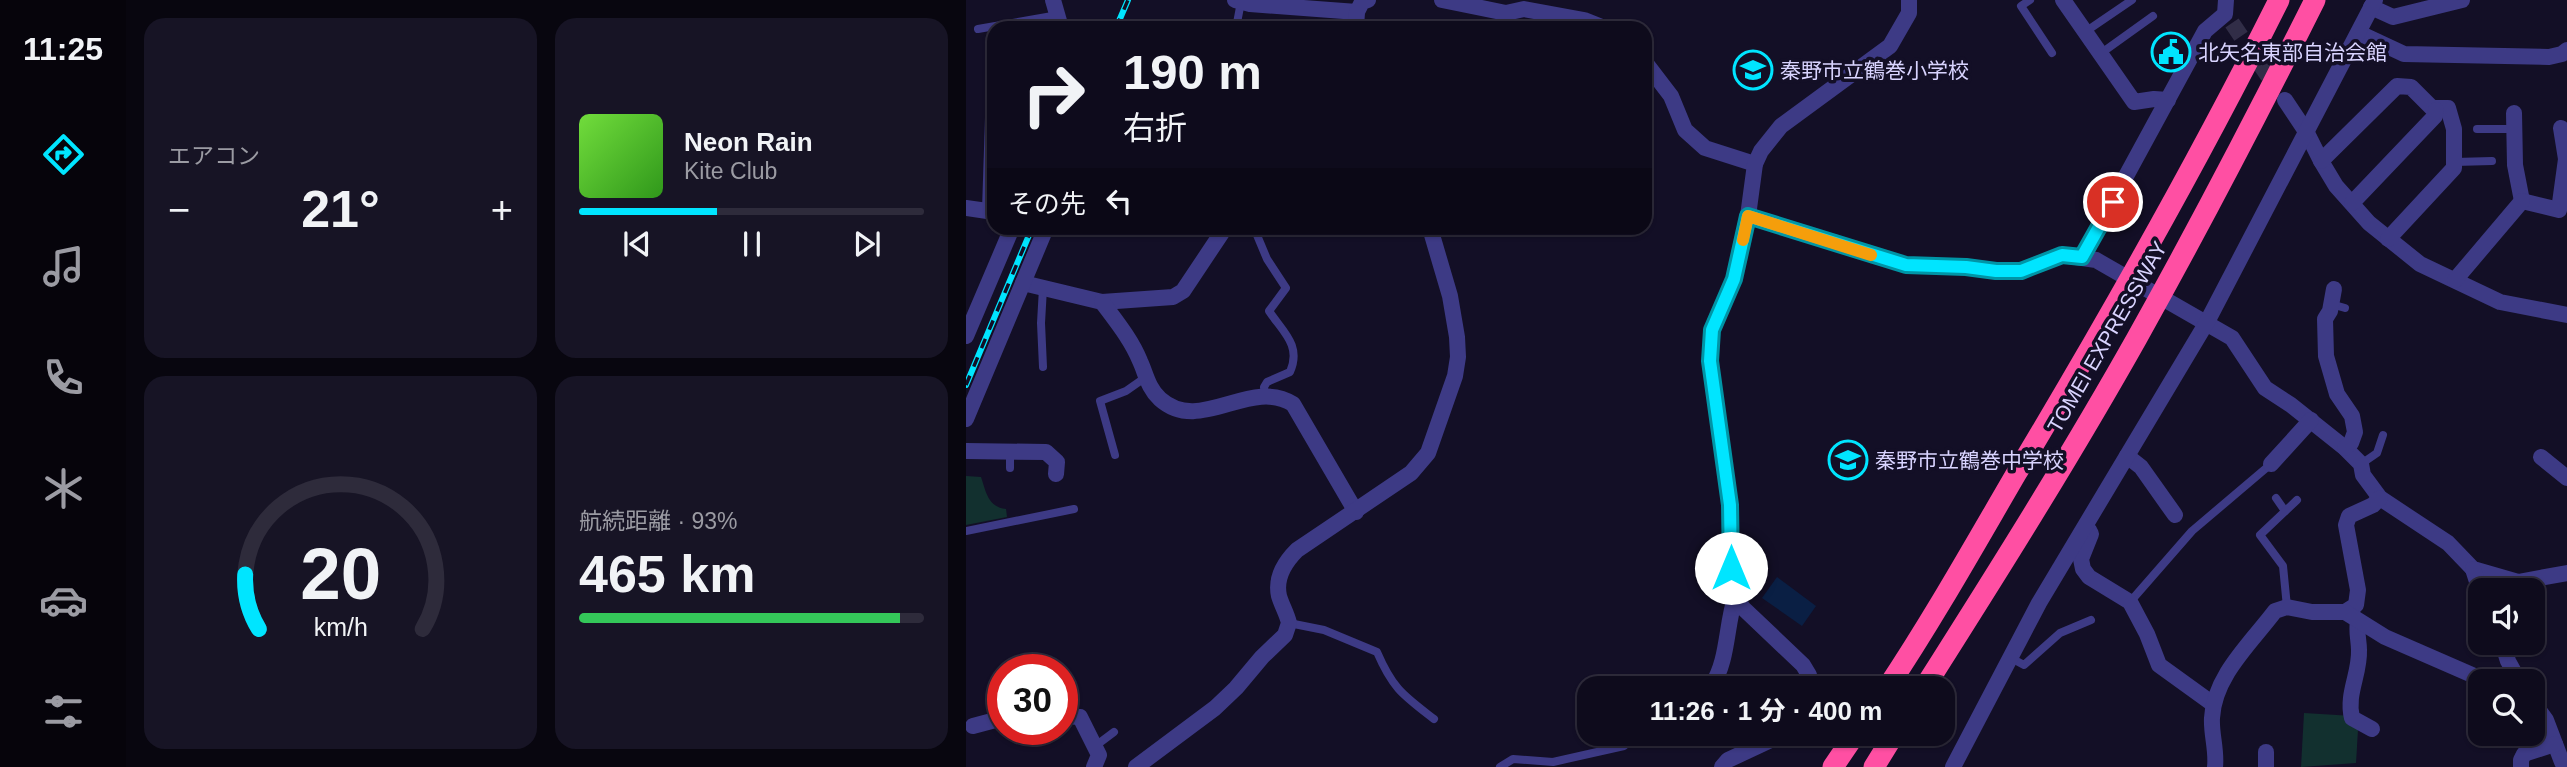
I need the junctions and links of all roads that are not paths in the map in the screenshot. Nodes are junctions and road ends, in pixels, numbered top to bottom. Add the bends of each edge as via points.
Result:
1 (1442, 0) edge
2 (1909, 0) edge
3 (2030, 0) edge
4 (2063, 0) edge
5 (2132, 0) edge
6 (2279, 0) edge
7 (2315, 0) edge
8 (2462, 0) edge
9 (1238, 1) edge
10 (2019, 3) edge
11 (2373, 4) edge
12 (1525, 5) edge
13 (1361, 8) edge
14 (2228, 12) edge
15 (1057, 14) edge
16 (2153, 16) dead end
17 (1020, 21) edge
18 (1237, 21) edge
19 (1586, 21) edge
20 (987, 27) edge
21 (978, 29) dead end
22 (2085, 32) junction
23 (2359, 33) junction
24 (2567, 50) edge
25 (2052, 53) dead end
26 (2100, 54) junction
27 (1652, 71) edge
28 (2168, 100) junction
29 (2285, 100) tunnel mouth
30 (2436, 110) junction
31 (2514, 121) joint
32 (2561, 128) dead end
33 (2477, 129) dead end
34 (2307, 132) junction
35 (2566, 159) edge
36 (2321, 161) junction
37 (2493, 161) dead end
38 (2455, 162) junction
39 (1755, 164) junction
40 (2522, 201) junction
41 (2352, 203) junction
42 (966, 208) edge
43 (987, 211) edge
44 (1748, 216) junction
45 (1009, 235) edge
46 (1042, 235) edge
47 (1220, 235) edge
48 (1257, 235) edge
49 (1432, 235) edge
50 (2388, 239) junction
51 (2089, 259) junction
52 (2455, 281) junction
53 (1023, 283) junction
54 (1043, 288) junction
55 (2337, 300) dead end
56 (1102, 302) junction
57 (2567, 315) edge
58 (2200, 318) junction
59 (967, 331) edge
60 (1043, 367) dead end
61 (1146, 377) junction
62 (1265, 396) junction
63 (966, 419) edge
64 (2311, 420) junction
65 (2383, 435) dead end
66 (2345, 448) junction
67 (966, 451) edge
68 (1115, 454) dead end
69 (2127, 456) junction
70 (2541, 457) dead end
71 (2271, 464) joint
72 (2361, 464) junction
73 (1056, 474) dead end
74 (2567, 478) edge
75 (2277, 498) dead end
76 (2380, 498) junction
77 (2297, 500) dead end
78 (1074, 509) dead end
79 (2285, 511) junction
80 (1356, 512) junction
81 (2175, 515) dead end
82 (2086, 527) junction
83 (966, 531) edge
84 (2473, 569) junction
85 (2567, 573) edge
86 (2476, 578) edge
87 (1735, 598) junction
88 (2130, 603) junction
89 (2287, 607) junction
90 (2352, 617) junction
91 (2091, 620) dead end
92 (1289, 623) junction
93 (2011, 658) junction
94 (2468, 673) edge
95 (1717, 676) edge
96 (1809, 676) edge
97 (1893, 676) edge
98 (1931, 676) edge
99 (2213, 704) junction
100 (1078, 717) edge
101 (1434, 719) dead end
102 (2545, 719) edge
103 (973, 726) dead end
104 (987, 726) edge
105 (2372, 729) dead end
106 (1114, 732) dead end
107 (2555, 744) junction
108 (1624, 746) edge
109 (1759, 746) edge
110 (1847, 746) edge
111 (1887, 746) edge
112 (1094, 747) junction
113 (2562, 762) dead end
114 (1094, 767) edge
115 (1136, 767) edge
116 (1500, 767) edge
117 (1722, 767) edge
118 (1833, 767) edge
119 (1874, 767) edge
120 (1953, 767) edge
121 (2215, 767) edge
122 (2521, 767) edge

1 - 12 street via 1506,13
2 - 39 street via 1909,13 1891,46 1781,126
3 - 10 lane
4 - 22 street
5 - 22 lane
6 - 97 highway, TOMEI EXPRESSWAY via 2103,326
7 - 98 highway, TOMEI EXPRESSWAY via 2136,340
8 - 11 street via 2392,17
9 - 13 street
9 - 18 lane
10 - 25 lane
11 - 23 street
12 - 19 street
14 - 28 street via 2206,31
15 - 17 lane
16 - 26 lane
20 - 21 lane
22 - 26 street
23 - 24 street via 2404,54 2549,57
23 - 34 street
26 - 28 street via 2134,102
27 - 39 street via 1671,96 1685,130 1705,148
28 - 51 street
29 - 34 street
30 - 36 street via 2410,87 2397,86
30 - 38 street via 2448,108
30 - 41 street
31 - 33 lane
31 - 40 street
32 - 35 street
34 - 36 street
34 - 58 street
35 - 40 street via 2559,210
36 - 41 street
37 - 38 lane
38 - 50 street via 2454,169
39 - 44 street
40 - 52 street
41 - 50 street
42 - 43 street
44 - 51 street via 1906,265 2021,271 2062,255
44 - 87 street via 1734,279 1712,330 1710,361 1730,505 1731,590
45 - 59 street
46 - 53 street
47 - 56 street via 1182,291 1172,297
48 - 62 lane via 1286,288 1269,311 1292,343 1294,364 1290,372 1267,382
49 - 80 street via 1458,337 1455,376 1428,453 1411,473
50 - 52 street via 2420,264
51 - 58 street
52 - 57 street via 2500,302
53 - 54 street
53 - 63 street
54 - 56 street
54 - 60 lane
55 - 66 street via 2325,319 2326,356 2349,397 2355,432
56 - 61 street via 1125,333
58 - 64 street via 2232,338 2264,388
58 - 69 street
61 - 62 street via 1161,400 1193,412
61 - 68 lane via 1100,401
62 - 80 street via 1282,397 1293,404
64 - 66 street
64 - 71 street
65 - 72 lane via 2377,453
66 - 72 street
67 - 73 street via 1010,460 1046,449 1056,462
69 - 81 street via 2141,467
69 - 82 street
70 - 74 street
71 - 88 lane via 2192,531
72 - 76 street via 2363,475
75 - 79 lane
76 - 84 street via 2448,543
76 - 90 street via 2349,516 2346,524 2358,590
77 - 79 lane
78 - 83 lane
79 - 89 lane via 2260,535 2283,566
80 - 92 street via 1286,560 1278,586
82 - 88 street via 2091,534 2081,559 2083,569
82 - 93 street
84 - 85 street via 2518,582
84 - 86 street
87 - 95 street
87 - 96 street
88 - 99 street via 2159,665
89 - 90 street
89 - 99 street via 2275,611 2221,681
90 - 94 street via 2385,638
90 - 105 street via 2360,652 2348,704 2352,718
91 - 93 lane via 2060,634 2024,664
92 - 101 lane via 1324,630 1377,652 1398,691
92 - 115 street via 1285,635 1215,708
93 - 120 street
99 - 121 street
100 - 112 street
102 - 107 street
103 - 104 street
106 - 112 lane
107 - 113 street
107 - 122 street via 2524,754
108 - 116 lane via 1553,762 1513,759
109 - 117 street
110 - 118 highway
111 - 119 highway
112 - 114 street via 1099,755

